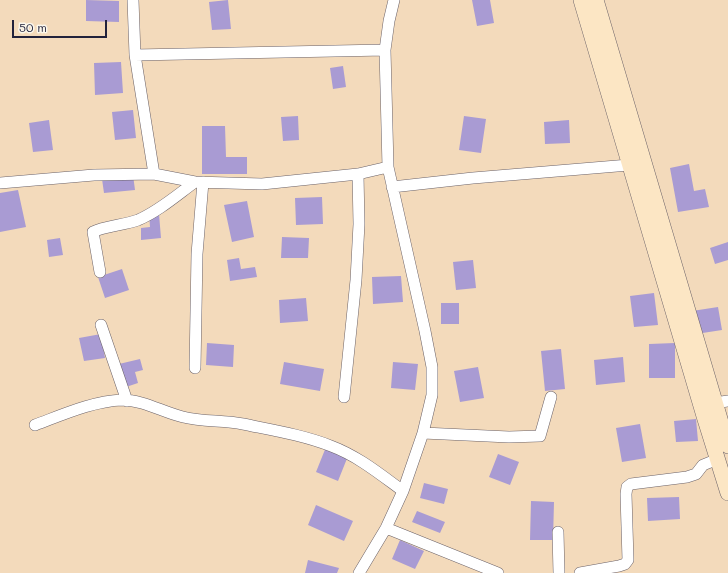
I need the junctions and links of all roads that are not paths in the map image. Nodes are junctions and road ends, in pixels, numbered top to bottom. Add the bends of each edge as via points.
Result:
1 (133, 0) edge
2 (394, 0) edge
3 (581, 0) edge
4 (596, 0) edge
5 (385, 50) junction
6 (135, 55) junction
7 (629, 165) junction
8 (388, 167) junction
9 (154, 174) junction
10 (358, 174) junction
11 (199, 182) junction
12 (0, 183) edge
13 (392, 187) junction
14 (100, 272) dead end
15 (101, 325) dead end
16 (195, 368) dead end
17 (344, 397) dead end
18 (551, 397) dead end
19 (127, 401) junction
20 (721, 402) edge
21 (35, 425) dead end
22 (423, 433) junction
23 (728, 446) edge
24 (718, 460) junction
25 (404, 491) junction
26 (728, 493) edge
27 (386, 528) junction
28 (558, 532) dead end
29 (360, 573) edge
30 (498, 573) edge
31 (559, 573) edge
32 (580, 573) edge

1 - 6 street
2 - 5 street
3 - 7 main road
4 - 20 main road
5 - 6 street
5 - 8 street
6 - 9 street
7 - 13 street
7 - 24 main road
8 - 10 street
8 - 13 street
9 - 11 street
9 - 12 street via 94,175
10 - 11 street via 262,184
10 - 17 street via 356,280
11 - 14 street via 145,216 123,225 93,232
11 - 16 street
13 - 22 street via 432,367 432,395
15 - 19 street
18 - 22 street via 540,436
19 - 21 street via 82,408
19 - 25 street via 137,401 182,417 242,424 332,446 359,460
20 - 23 main road
22 - 25 street
24 - 26 main road
24 - 32 street via 712,461 696,474 687,477 631,484 627,487 628,560 619,566
25 - 27 street
27 - 29 street
27 - 30 street
28 - 31 street

